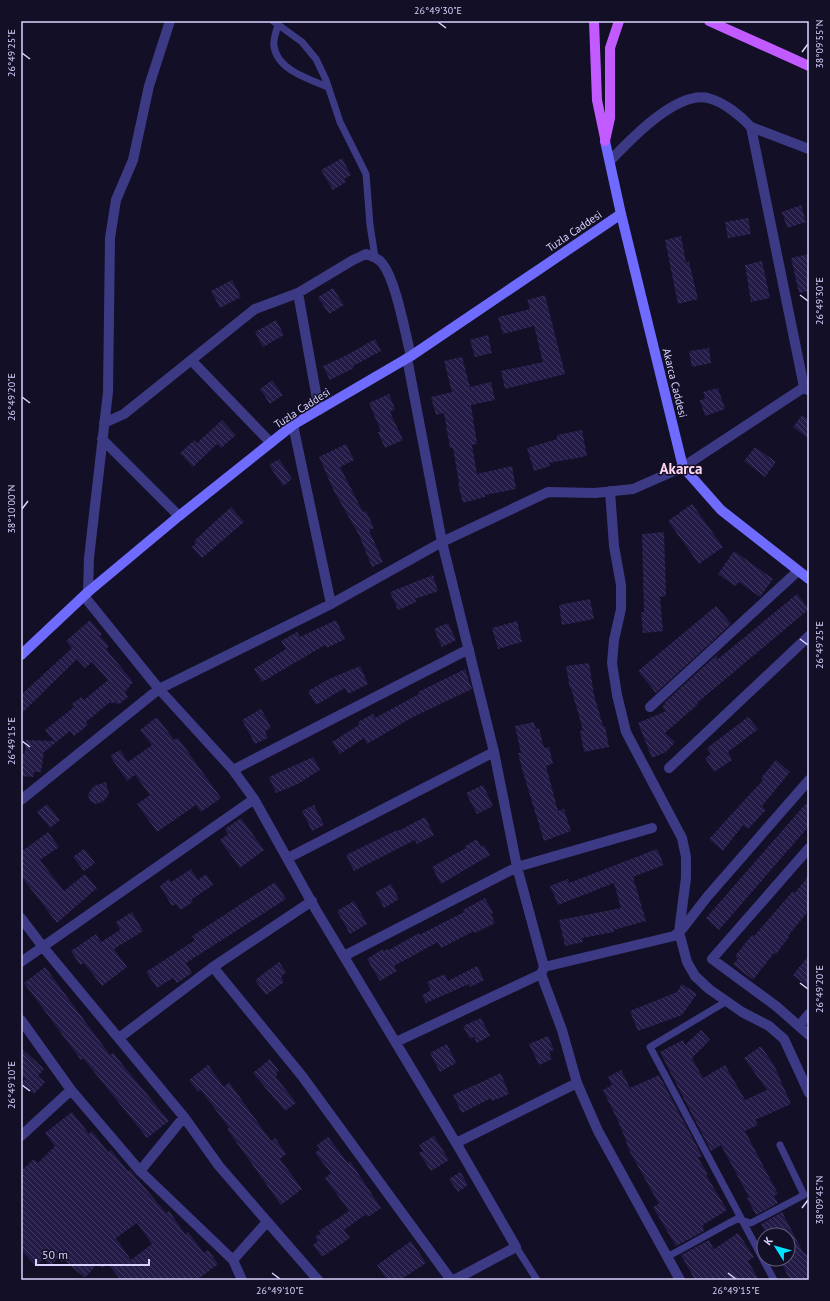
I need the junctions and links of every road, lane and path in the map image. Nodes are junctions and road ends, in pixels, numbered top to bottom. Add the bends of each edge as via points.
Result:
1 (170, 21) edge
2 (594, 21) edge
3 (619, 21) edge
4 (709, 21) edge
5 (275, 23) edge
6 (809, 66) edge
7 (328, 87) junction
8 (751, 127) junction
9 (605, 141) junction
10 (809, 149) edge
11 (610, 161) junction
12 (621, 214) junction
13 (375, 257) junction
14 (298, 293) junction
15 (409, 357) junction
16 (192, 360) junction
17 (807, 387) edge
18 (319, 410) junction
19 (104, 423) junction
20 (293, 425) junction
21 (102, 439) junction
22 (271, 443) junction
23 (683, 467) junction
24 (610, 491) junction
25 (179, 516) junction
26 (442, 542) junction
27 (798, 571) junction
28 (809, 578) edge
29 (86, 594) junction
30 (331, 604) junction
31 (809, 636) edge
32 (469, 648) junction
33 (21, 655) edge
34 (159, 689) junction
35 (650, 707) dead end
36 (494, 752) junction
37 (669, 768) dead end
38 (233, 770) junction
39 (809, 780) edge
40 (254, 799) junction
41 (21, 800) edge
42 (652, 828) dead end
43 (809, 848) edge
44 (288, 858) junction
45 (517, 867) junction
46 (312, 901) junction
47 (21, 918) edge
48 (679, 932) junction
49 (43, 947) junction
50 (344, 956) junction
51 (21, 962) edge
52 (213, 967) junction
53 (542, 971) junction
54 (727, 1001) junction
55 (809, 1014) edge
56 (21, 1020) edge
57 (799, 1026) junction
58 (809, 1035) edge
59 (119, 1038) junction
60 (396, 1042) junction
61 (578, 1082) junction
62 (71, 1090) junction
63 (809, 1093) edge
64 (184, 1118) junction
65 (21, 1136) edge
66 (456, 1143) junction
67 (780, 1145) dead end
68 (140, 1171) junction
69 (267, 1222) junction
70 (743, 1222) junction
71 (516, 1247) junction
72 (668, 1257) junction
73 (233, 1260) junction
74 (241, 1280) edge
75 (318, 1280) edge
76 (451, 1280) edge
77 (454, 1280) edge
78 (537, 1280) edge
79 (680, 1280) edge
80 (774, 1280) edge

1 - 19 street via 149,86 133,160 116,200 110,238 108,392
2 - 9 main road via 597,100
3 - 9 main road via 610,48 610,118
4 - 6 main road
5 - 7 lane via 294,36 309,51
5 - 7 lane via 273,40 277,58 298,74
7 - 13 lane via 340,122 366,174
8 - 10 street
8 - 11 street via 720,103 708,98 699,98 687,101 645,125
8 - 17 street
9 - 11 main road, Akarca Caddesi
11 - 12 main road, Akarca Caddesi
12 - 15 main road, Tuzla Caddesi
12 - 23 main road, Akarca Caddesi
13 - 14 street via 366,254 353,260
13 - 15 street via 382,262 390,277
14 - 16 street via 255,309
14 - 18 street
15 - 18 main road, Tuzla Caddesi
15 - 26 street
16 - 19 street via 124,414
16 - 22 street
17 - 23 street
18 - 20 main road, Tuzla Caddesi
19 - 21 street
20 - 22 main road, Tuzla Caddesi
20 - 30 street
21 - 25 street
21 - 29 street
22 - 25 main road, Tuzla Caddesi
23 - 24 street via 633,489
23 - 27 main road, Akarca Caddesi via 721,510
24 - 26 street via 548,492
24 - 48 street via 614,546 621,585 621,609 612,664 626,732 682,838 686,857 686,878
25 - 29 main road, Tuzla Caddesi
26 - 30 street
26 - 32 street
27 - 28 main road, Akarca Caddesi
27 - 35 street
29 - 33 main road, Tuzla Caddesi
29 - 34 street
30 - 34 street
31 - 37 street
32 - 36 street
32 - 38 street
34 - 38 street
34 - 41 street
36 - 44 street
36 - 45 street
38 - 40 street
39 - 48 street
40 - 44 street
40 - 49 street
42 - 45 street
43 - 57 street via 712,959
44 - 46 street
45 - 50 street
45 - 53 street
46 - 50 street
46 - 52 street
47 - 49 street
48 - 53 street via 674,936
48 - 54 street via 687,962 695,976
49 - 51 street
49 - 59 street
50 - 60 street
52 - 59 street
52 - 76 street via 302,1076
53 - 60 street
53 - 61 street
54 - 63 street via 769,1026 784,1039
54 - 70 lane via 650,1047
55 - 57 street
56 - 62 street
57 - 58 street
59 - 64 street
60 - 66 street
61 - 66 street
61 - 72 street via 598,1131
62 - 65 street
62 - 68 street
64 - 68 street
64 - 69 street via 219,1166
66 - 71 street
67 - 70 lane via 804,1195 751,1223
68 - 73 street
69 - 73 street
69 - 75 street
70 - 72 lane via 737,1219
70 - 80 lane
71 - 77 street
71 - 78 lane
72 - 79 street
73 - 74 street

